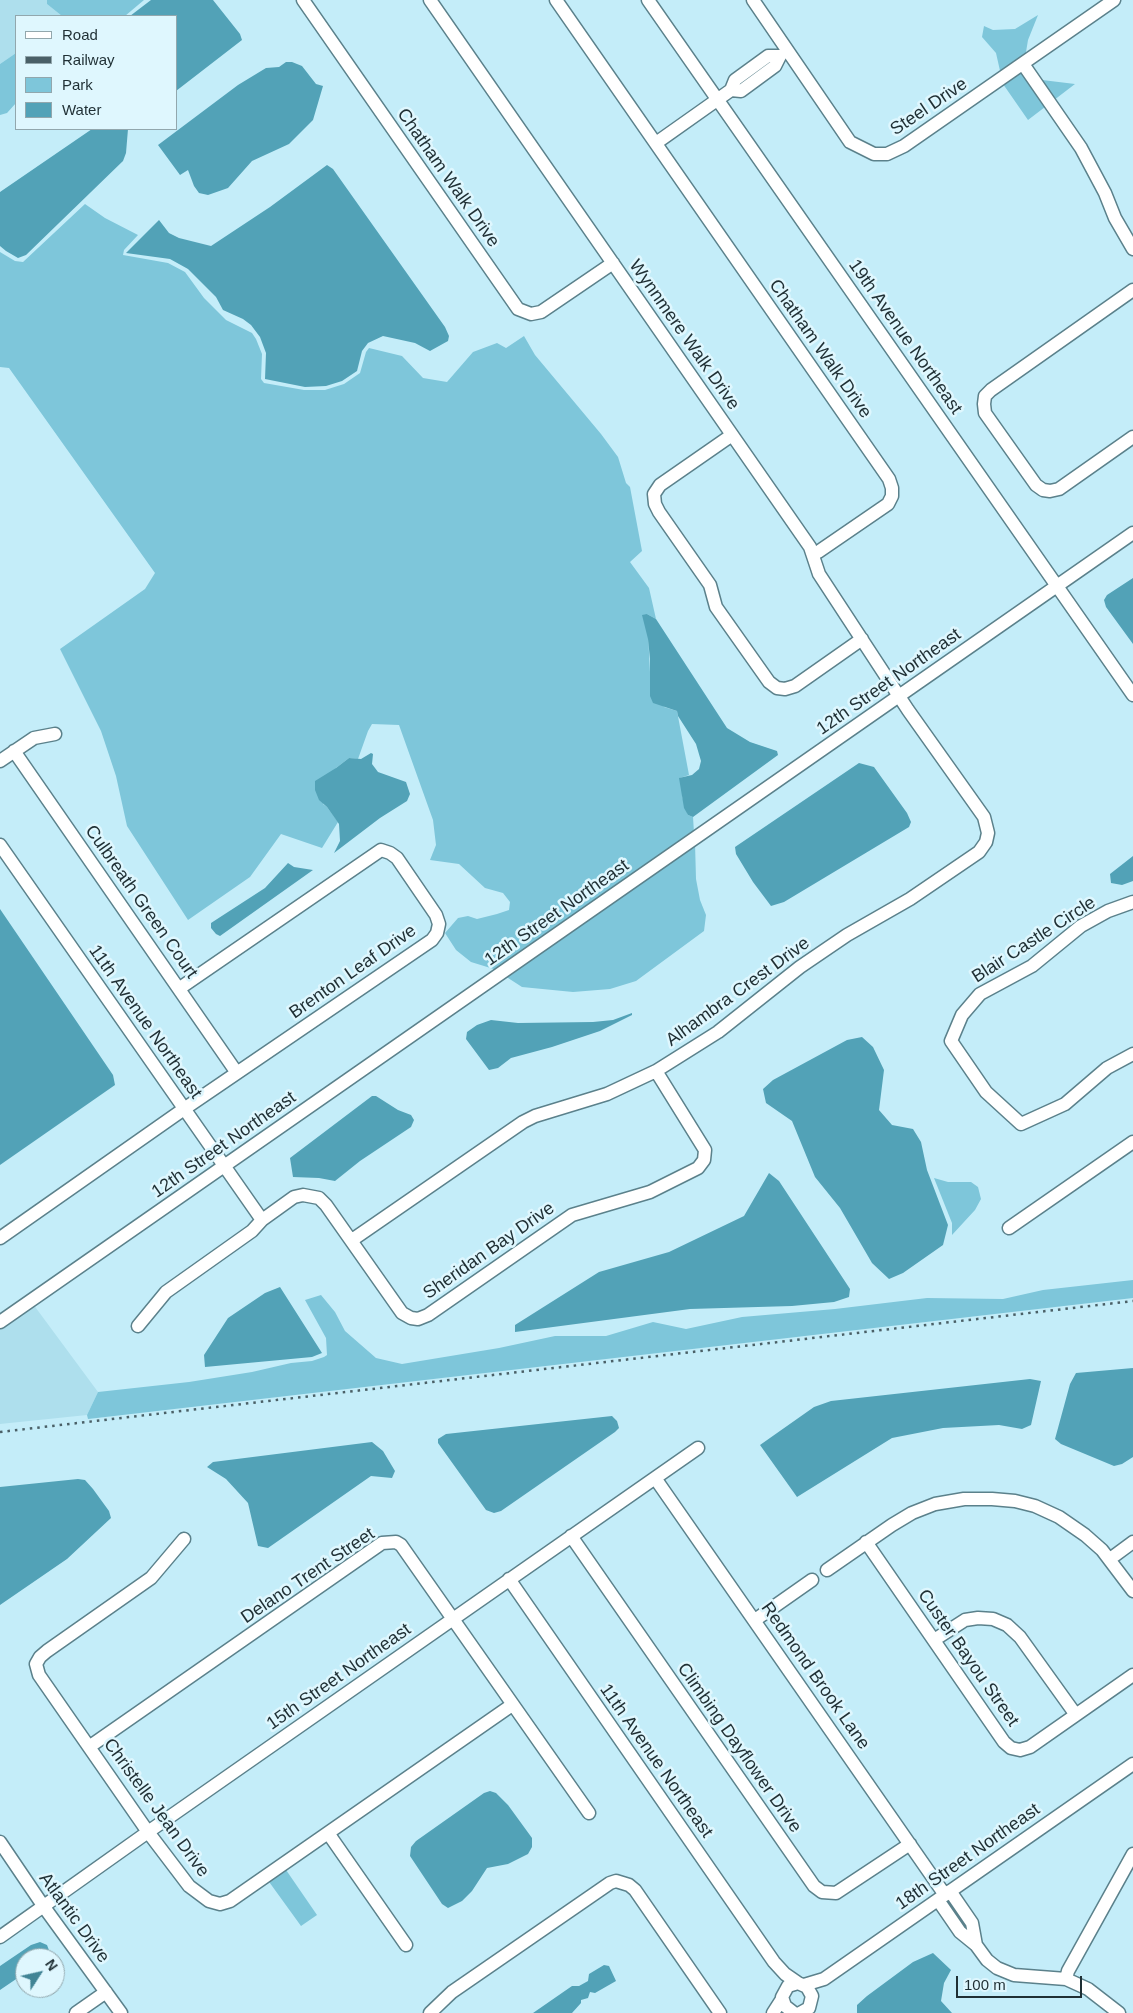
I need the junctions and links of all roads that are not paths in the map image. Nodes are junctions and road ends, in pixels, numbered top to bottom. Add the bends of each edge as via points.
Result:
1 (303, 0) edge
2 (430, 0) edge
3 (556, 0) edge
4 (648, 0) edge
5 (753, 0) edge
6 (1114, 0) edge
7 (784, 53) junction
8 (1023, 64) junction
9 (718, 99) junction
10 (656, 143) junction
11 (1133, 249) edge
12 (612, 263) junction
13 (1133, 290) edge
14 (732, 435) junction
15 (1133, 437) edge
16 (1133, 533) edge
17 (813, 554) junction
18 (1057, 586) junction
19 (862, 639) junction
20 (900, 695) junction
21 (1133, 695) edge
22 (55, 734) dead end
23 (14, 751) junction
24 (0, 761) edge
25 (0, 845) edge
26 (1133, 902) edge
27 (180, 988) junction
28 (1133, 1054) edge
29 (656, 1071) junction
30 (237, 1073) junction
31 (184, 1109) junction
32 (1133, 1142) edge
33 (225, 1166) junction
34 (262, 1220) junction
35 (1009, 1228) dead end
36 (0, 1238) edge
37 (352, 1240) junction
38 (0, 1322) edge
39 (138, 1326) dead end
40 (698, 1448) dead end
41 (655, 1478) junction
42 (571, 1536) junction
43 (184, 1539) dead end
44 (866, 1542) junction
45 (1133, 1542) edge
46 (1110, 1559) junction
47 (827, 1570) dead end
48 (509, 1579) junction
49 (812, 1580) dead end
50 (1133, 1590) edge
51 (453, 1619) junction
52 (755, 1620) junction
53 (934, 1640) junction
54 (1133, 1675) edge
55 (512, 1705) junction
56 (1076, 1715) junction
57 (89, 1748) junction
58 (1133, 1764) edge
59 (589, 1814) dead end
60 (148, 1832) junction
61 (328, 1833) junction
62 (0, 1842) edge
63 (910, 1844) junction
64 (1133, 1854) edge
65 (945, 1895) junction
66 (44, 1907) junction
67 (966, 1914) junction
68 (953, 1922) junction
69 (0, 1937) edge
70 (406, 1945) dead end
71 (976, 1945) junction
72 (774, 1962) junction
73 (824, 1979) junction
74 (1066, 1979) junction
75 (801, 1984) junction
76 (106, 1992) junction
77 (782, 1997) junction
78 (812, 2004) edge
79 (76, 2013) edge
80 (121, 2013) edge
81 (430, 2013) edge
82 (720, 2013) edge
83 (773, 2013) edge
84 (792, 2013) edge
85 (1119, 2013) edge

1 - 12 street, Chatham Walk Drive via 518,309 531,314 541,312
2 - 12 street, Wynnmere Walk Drive
3 - 10 street, Chatham Walk Drive
4 - 9 street, 19th Avenue Northeast
5 - 7 street, Steel Drive
6 - 8 street, Steel Drive
7 - 8 street, Steel Drive via 850,142 874,154 887,154 904,146
7 - 9 street via 775,66 741,91 731,90
8 - 11 street via 1081,148
9 - 10 street
9 - 18 street, 19th Avenue Northeast
10 - 17 street, Chatham Walk Drive via 889,479 892,496 888,504
12 - 14 street, Wynnmere Walk Drive
13 - 15 street via 991,390 984,404 985,413 1036,485 1043,490 1059,489
14 - 17 street, Wynnmere Walk Drive
14 - 19 street via 660,485 654,494 659,512 710,585 716,607 776,688 795,686
16 - 18 street, 12th Street Northeast
17 - 19 street, Wynnmere Walk Drive via 819,574
18 - 20 street, 12th Street Northeast
18 - 21 street, 19th Avenue Northeast
19 - 20 street, Wynnmere Walk Drive
20 - 29 street, Alhambra Crest Drive via 984,817 988,832 986,842 979,852 936,882 847,935 718,1032
20 - 33 street, 12th Street Northeast
22 - 23 street via 34,738
23 - 24 street
23 - 27 street, Culbreath Green Court
25 - 31 street, 11th Avenue Northeast
26 - 28 street, Blair Castle Circle via 1081,926 1032,966 980,994 962,1015 951,1041 986,1092 1021,1124 1065,1104 1107,1068
27 - 30 street, Culbreath Green Court
27 - 30 street, Brenton Leaf Drive via 381,850 397,858 436,915 439,924 432,940
29 - 37 street, Alhambra Crest Drive via 608,1094 523,1122
29 - 37 street, Sheridan Bay Drive via 705,1150 704,1160 698,1168 681,1178 626,1201 572,1216 418,1319 402,1313
30 - 31 street, Brenton Leaf Drive
31 - 33 street, 11th Avenue Northeast
31 - 36 street, Brenton Leaf Drive
32 - 35 street
33 - 34 street, 11th Avenue Northeast
33 - 38 street, 12th Street Northeast
34 - 37 street, Sheridan Bay Drive via 294,1197 319,1198
34 - 39 street, Sheridan Bay Drive via 252,1231 166,1292
40 - 41 street, 15th Street Northeast
41 - 42 street, 15th Street Northeast
41 - 52 street, Redmond Brook Lane
42 - 48 street, 15th Street Northeast
42 - 63 street, Climbing Dayflower Drive via 814,1886 822,1892 836,1894
43 - 57 street, Christelle Jean Drive via 151,1578 47,1651 36,1664 39,1675
44 - 46 street via 935,1504 992,1499 1035,1506 1059,1517 1085,1535
44 - 47 street
44 - 53 street, Custer Bayou Street
45 - 46 street
46 - 50 street
48 - 51 street, 15th Street Northeast
48 - 72 street, 11th Avenue Northeast
49 - 52 street
51 - 55 street, Delano Trent Street
51 - 57 street, Delano Trent Street via 401,1545 382,1543
51 - 60 street, 15th Street Northeast
52 - 63 street, Redmond Brook Lane
53 - 56 street via 965,1620 993,1619 1007,1625 1020,1637
53 - 56 street, Custer Bayou Street via 1011,1748 1030,1747
54 - 56 street, Custer Bayou Street
55 - 59 street, Delano Trent Street
55 - 61 street, Christelle Jean Drive
57 - 60 street, Christelle Jean Drive
58 - 65 street, 18th Street Northeast
60 - 61 street, Christelle Jean Drive via 190,1886 209,1901 220,1904 230,1901
60 - 66 street, 15th Street Northeast
61 - 70 street
62 - 66 street, Atlantic Drive
63 - 65 street, Redmond Brook Lane
64 - 74 street
65 - 67 street, Redmond Brook Lane
65 - 68 street, Redmond Brook Lane
65 - 73 street, 18th Street Northeast
66 - 69 street, 15th Street Northeast
66 - 76 street, Atlantic Drive
67 - 68 street
67 - 71 street, Redmond Brook Lane via 972,1924
68 - 71 street, Redmond Brook Lane
71 - 74 street, Redmond Brook Lane via 1002,1972
72 - 75 street, 11th Avenue Northeast
72 - 77 street, 11th Avenue Northeast via 782,1985
73 - 75 street, 18th Street Northeast
73 - 78 street, 18th Street Northeast
74 - 85 street, Redmond Brook Lane via 1088,1989
75 - 77 street via 788,1986
75 - 78 street via 810,1989
76 - 79 street
76 - 80 street, Atlantic Drive
77 - 83 street
77 - 84 street via 784,2006
78 - 84 street
81 - 82 street via 452,1992 616,1881 635,1890

